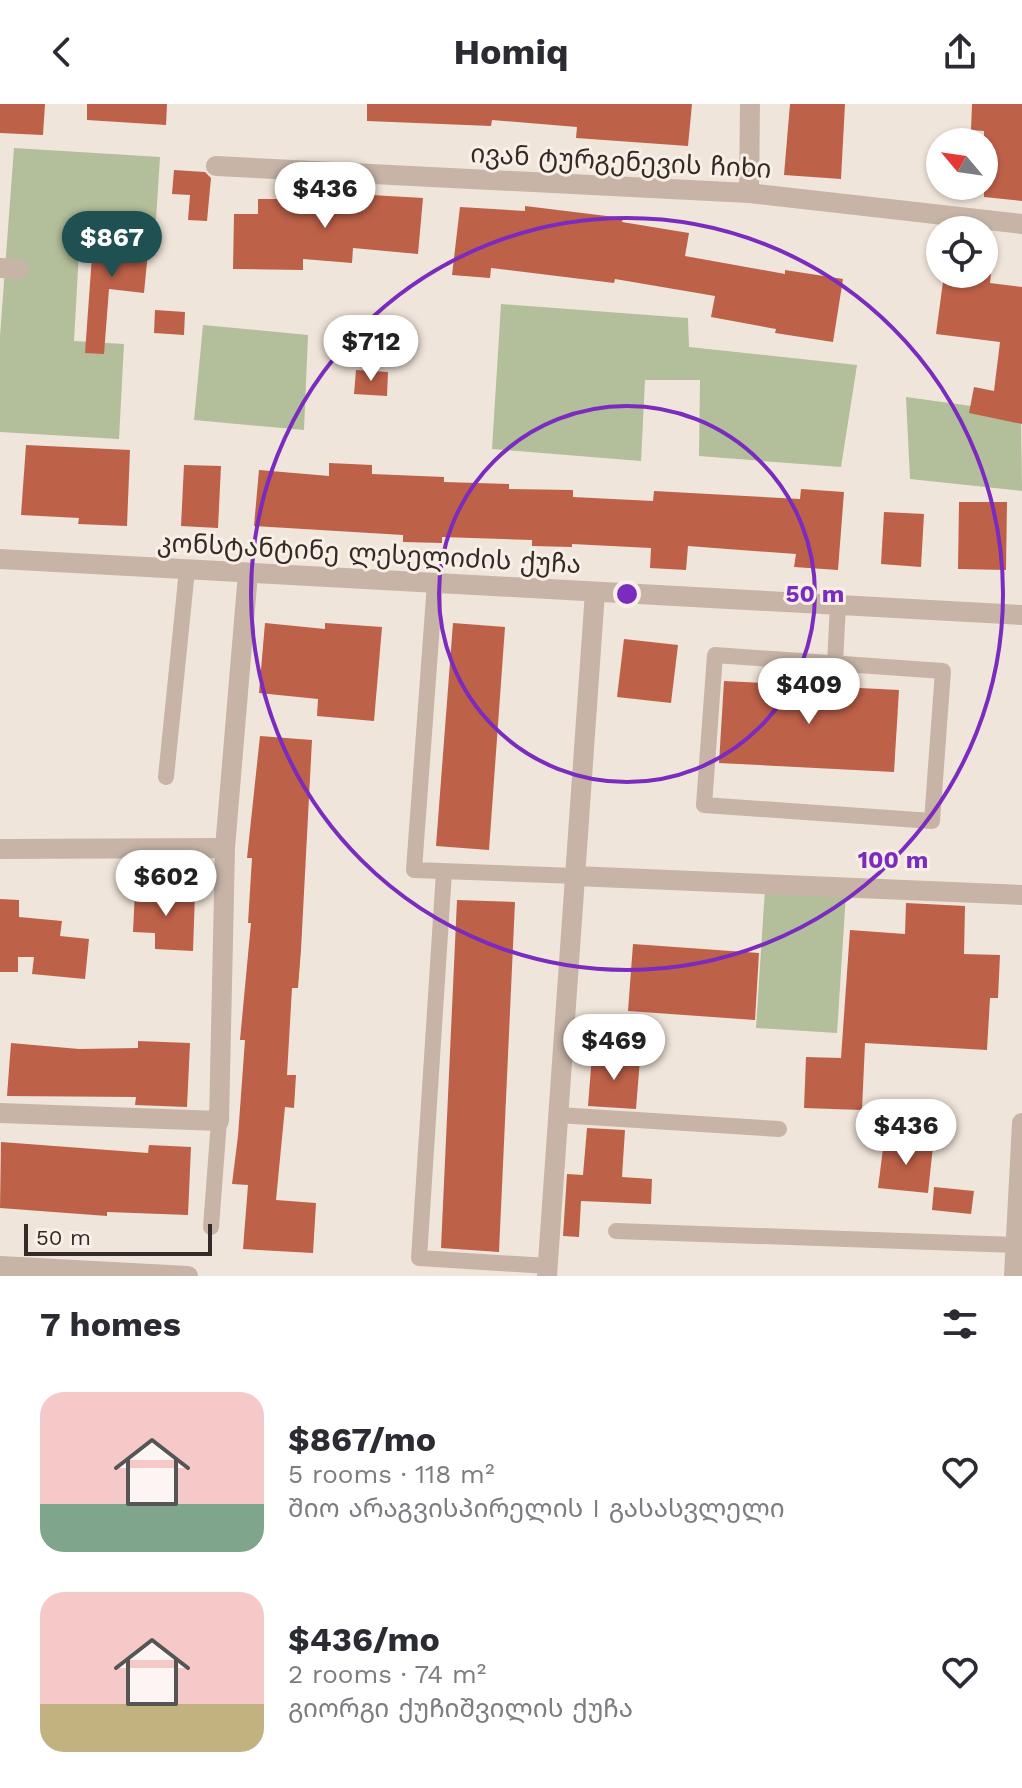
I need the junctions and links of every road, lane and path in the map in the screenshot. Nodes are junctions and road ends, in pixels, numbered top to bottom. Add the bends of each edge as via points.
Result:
1 (750, 104) edge
2 (216, 166) dead end
3 (749, 193) junction
4 (1022, 224) edge
5 (0, 559) edge
6 (187, 570) junction
7 (248, 573) junction
8 (435, 583) junction
9 (595, 592) junction
10 (838, 605) junction
11 (1022, 615) edge
12 (835, 663) junction
13 (166, 777) dead end
14 (225, 848) junction
15 (0, 849) edge
16 (444, 872) junction
17 (575, 876) junction
18 (1022, 895) edge
19 (0, 1113) edge
20 (558, 1115) junction
21 (219, 1121) junction
22 (1022, 1123) edge
23 (779, 1129) dead end
24 (211, 1227) dead end
25 (616, 1231) dead end
26 (1016, 1245) junction
27 (0, 1266) edge
28 (547, 1271) edge
29 (90, 1273) edge
30 (188, 1276) edge
31 (1014, 1276) edge

1 - 3 street
2 - 3 street, ივან ტურგენევის ჩიხი
3 - 4 street, ივან ტურგენევის ჩიხი
5 - 6 street, კონსტანტინე ლესელიძის ქუჩა
6 - 7 street, კონსტანტინე ლესელიძის ქუჩა
6 - 13 lane
7 - 8 street, კონსტანტინე ლესელიძის ქუჩა
7 - 14 street
8 - 9 street, კონსტანტინე ლესელიძის ქუჩა
8 - 16 lane via 414,870
9 - 10 street, კონსტანტინე ლესელიძის ქუჩა
9 - 17 street
10 - 11 street, კონსტანტინე ლესელიძის ქუჩა
10 - 12 lane
12 - 12 lane via 715,655 704,805 932,821 943,671
14 - 15 street
14 - 21 street
16 - 17 lane
16 - 28 lane via 419,1258
17 - 18 street
17 - 20 street
19 - 21 street
20 - 23 lane
20 - 28 street
21 - 24 lane
22 - 26 street
25 - 26 lane
26 - 31 street
27 - 29 street
29 - 30 street

